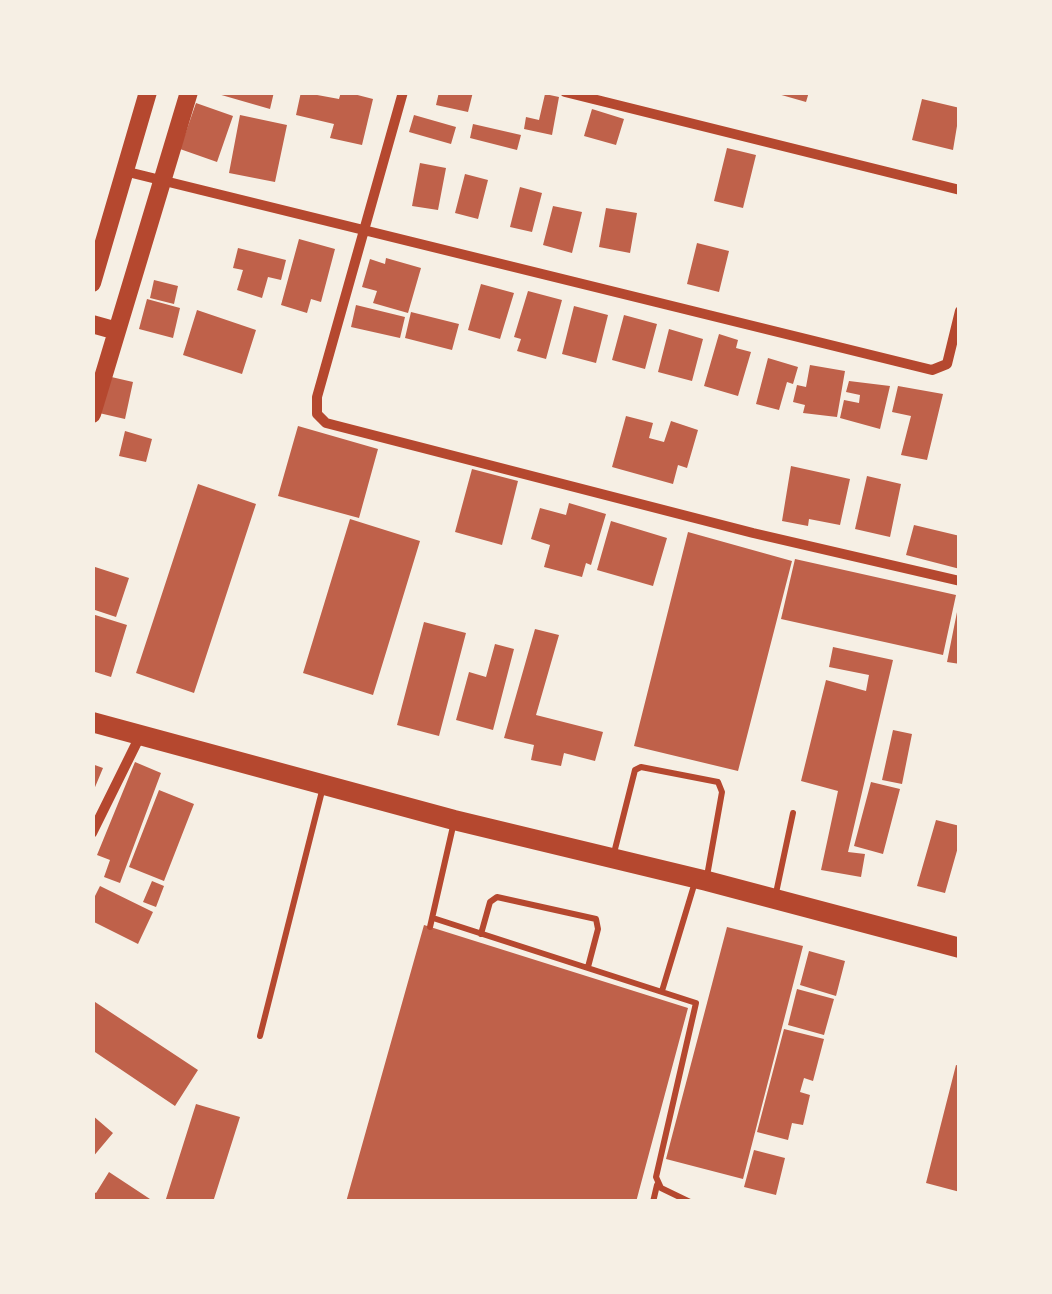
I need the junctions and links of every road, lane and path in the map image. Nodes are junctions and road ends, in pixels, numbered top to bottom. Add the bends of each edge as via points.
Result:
1 (148, 92) edge
2 (188, 92) edge
3 (403, 92) edge
4 (565, 92) edge
5 (124, 171) junction
6 (160, 180) junction
7 (960, 190) edge
8 (364, 232) junction
9 (92, 283) edge
10 (960, 311) edge
11 (92, 324) edge
12 (117, 330) junction
13 (92, 414) edge
14 (960, 581) edge
15 (92, 722) edge
16 (140, 735) junction
17 (323, 784) junction
18 (793, 813) dead end
19 (454, 820) junction
20 (92, 833) edge
21 (612, 859) junction
22 (701, 880) junction
23 (775, 899) junction
24 (482, 934) junction
25 (960, 948) edge
26 (588, 967) junction
27 (662, 991) junction
28 (260, 1036) dead end
29 (657, 1184) junction
30 (653, 1202) edge
31 (690, 1202) edge

1 - 5 street
2 - 6 street
3 - 8 street
4 - 7 street
5 - 6 street
5 - 9 street
6 - 8 street
6 - 12 street
8 - 10 street via 932,370 947,364
8 - 14 street via 317,397 316,414 326,423
11 - 12 street
12 - 13 street
15 - 16 main road
16 - 17 main road
16 - 20 street
17 - 19 main road
17 - 28 lane
18 - 23 lane
19 - 21 main road
19 - 24 lane via 432,923
21 - 22 main road
21 - 22 lane via 635,770 718,782 722,792
22 - 23 main road
22 - 27 lane
23 - 25 main road
24 - 26 lane
24 - 26 lane via 490,902 498,897 596,919
26 - 27 lane
27 - 29 lane via 696,1004
29 - 30 lane
29 - 31 lane

